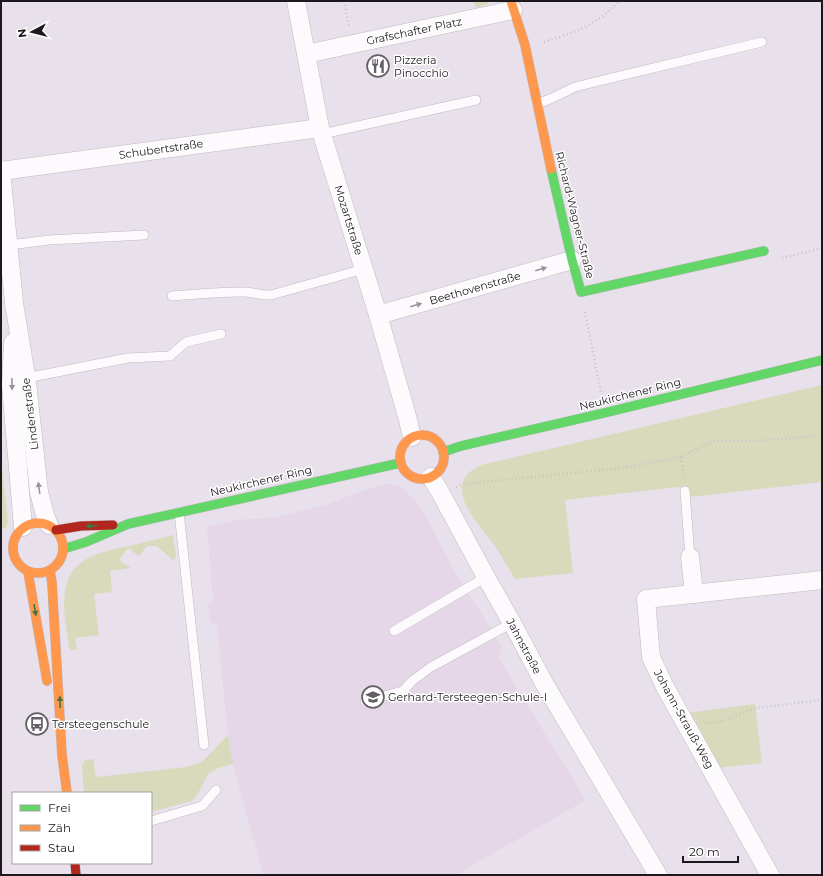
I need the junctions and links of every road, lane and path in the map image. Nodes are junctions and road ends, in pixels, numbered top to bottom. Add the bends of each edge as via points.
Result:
1 (296, 1) edge
2 (344, 1) edge
3 (620, 1) edge
4 (512, 6) edge
5 (762, 42) dead end
6 (353, 44) junction
7 (525, 45) junction
8 (306, 54) junction
9 (476, 100) dead end
10 (536, 104) junction
11 (321, 131) junction
12 (1, 170) edge
13 (144, 235) dead end
14 (9, 245) junction
15 (822, 248) edge
16 (764, 251) joint
17 (572, 260) junction
18 (364, 269) junction
19 (581, 292) junction
20 (172, 296) dead end
21 (14, 303) junction
22 (378, 315) junction
23 (221, 334) dead end
24 (822, 360) edge
25 (26, 378) junction
26 (604, 413) junction
27 (822, 434) edge
28 (412, 437) junction
29 (444, 452) junction
30 (681, 457) junction
31 (400, 463) junction
32 (436, 485) junction
33 (685, 491) joint
34 (179, 512) junction
35 (128, 524) junction
36 (52, 528) junction
37 (18, 534) junction
38 (1, 548) edge
39 (63, 549) junction
40 (690, 557) joint
41 (17, 563) junction
42 (6, 565) dead end
43 (50, 570) junction
44 (28, 572) junction
45 (486, 577) junction
46 (822, 580) edge
47 (694, 594) junction
48 (512, 623) junction
49 (394, 631) dead end
50 (822, 700) edge
51 (365, 701) dead end
52 (684, 720) junction
53 (204, 745) dead end
54 (62, 755) junction
55 (216, 790) dead end
56 (66, 792) edge
57 (152, 821) edge
58 (75, 864) edge
59 (76, 875) edge
60 (658, 875) edge
61 (770, 875) edge

1 - 8 street, Mozartstraße
2 - 6 path
3 - 7 path via 603,16 580,30 540,43
4 - 6 street, Grafschafter Platz
4 - 7 street, Richard-Wagner-Straße
5 - 10 lane via 599,80 575,87
6 - 8 street, Grafschafter Platz
7 - 10 street, Richard-Wagner-Straße
8 - 11 street, Mozartstraße
9 - 11 lane
10 - 17 street, Richard-Wagner-Straße
11 - 12 street, Schubertstraße
11 - 18 street, Mozartstraße
12 - 14 street, Lindenstraße
13 - 14 lane via 49,240
14 - 21 street, Lindenstraße
15 - 16 path via 775,260
16 - 19 street, Richard-Wagner-Straße
17 - 19 street, Richard-Wagner-Straße
22 -> 17 street, Beethovenstraße
18 - 20 lane via 271,294 234,292
18 - 22 street, Mozartstraße
19 - 26 path
21 - 25 street, Lindenstraße
21 -> 37 street, Lindenstraße via 11,385
22 - 28 street, Mozartstraße
23 - 25 lane via 186,342 170,356 128,358
24 - 26 street, Neukirchener Ring
36 -> 25 street, Lindenstraße via 45,516 39,492
26 - 29 street, Neukirchener Ring
27 - 30 path via 713,442
28 - 29 street via 427,435 440,444
28 - 31 street via 401,448
29 - 32 street
30 - 32 path via 624,468
30 - 33 path
31 - 32 street via 409,475
31 - 34 street, Neukirchener Ring
32 - 45 street, Jahnstraße
33 - 40 lane
34 - 35 street, Neukirchener Ring
34 - 53 lane
35 -> 36 street, Neukirchener Ring
35 - 39 street, Neukirchener Ring
36 - 37 street via 36,523
36 - 39 street via 61,539
37 - 38 street
37 - 41 street via 12,552
39 - 43 street via 59,561
40 - 47 street
41 - 42 street
41 - 44 street
43 - 44 street via 35,574
54 -> 43 street via 56,630
44 -> 54 street via 49,697
45 - 48 street, Jahnstraße
45 - 49 lane
46 - 47 street, Johann-Strauß-Weg
47 - 52 street, Johann-Strauß-Weg via 646,599 651,657
48 - 51 lane via 432,667 403,691
48 - 60 street, Jahnstraße via 544,683
50 - 52 path via 756,708 719,722
52 - 61 street, Johann-Strauß-Weg
54 - 56 street
55 - 57 lane via 202,806
58 - 59 street

